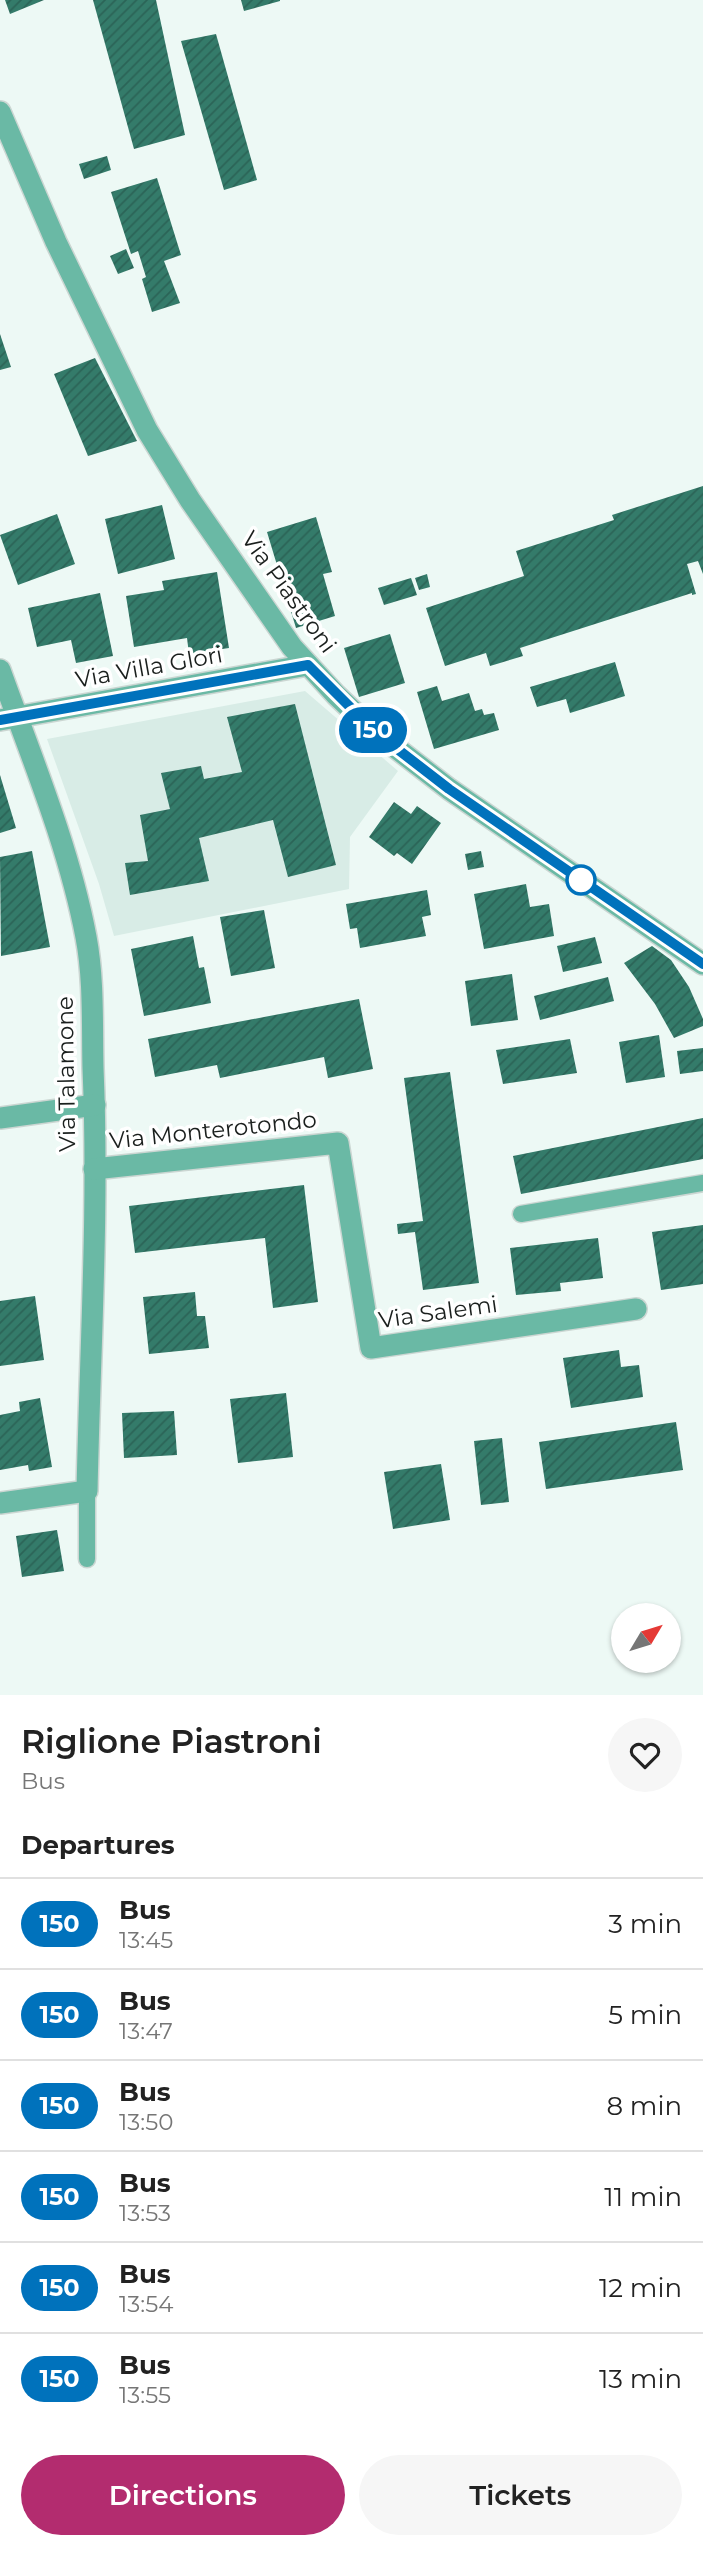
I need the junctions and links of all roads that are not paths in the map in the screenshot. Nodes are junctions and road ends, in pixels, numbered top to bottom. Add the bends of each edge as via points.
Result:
1 (0, 111) edge
2 (308, 665) junction
3 (0, 670) edge
4 (8, 719) edge
5 (703, 964) edge
6 (95, 1105) junction
7 (0, 1118) edge
8 (338, 1143) joint
9 (94, 1169) junction
10 (703, 1183) edge
11 (521, 1214) dead end
12 (636, 1309) dead end
13 (87, 1491) junction
14 (0, 1503) edge
15 (88, 1559) dead end

1 - 2 street, Via Piastroni via 56,242 147,430 190,500
2 - 4 street, Via Villa Glori
2 - 5 street, Via Piastroni via 374,731 449,789
3 - 4 street, Via Talamone
4 - 6 street, Via Talamone via 70,873 85,934
6 - 7 street, Via Monterotondo
6 - 9 street, Via Talamone
8 - 9 street, Via Monterotondo
8 - 12 street, Via Salemi via 371,1348
9 - 13 street, Via Talamone
10 - 11 lane
13 - 14 street
13 - 15 lane

